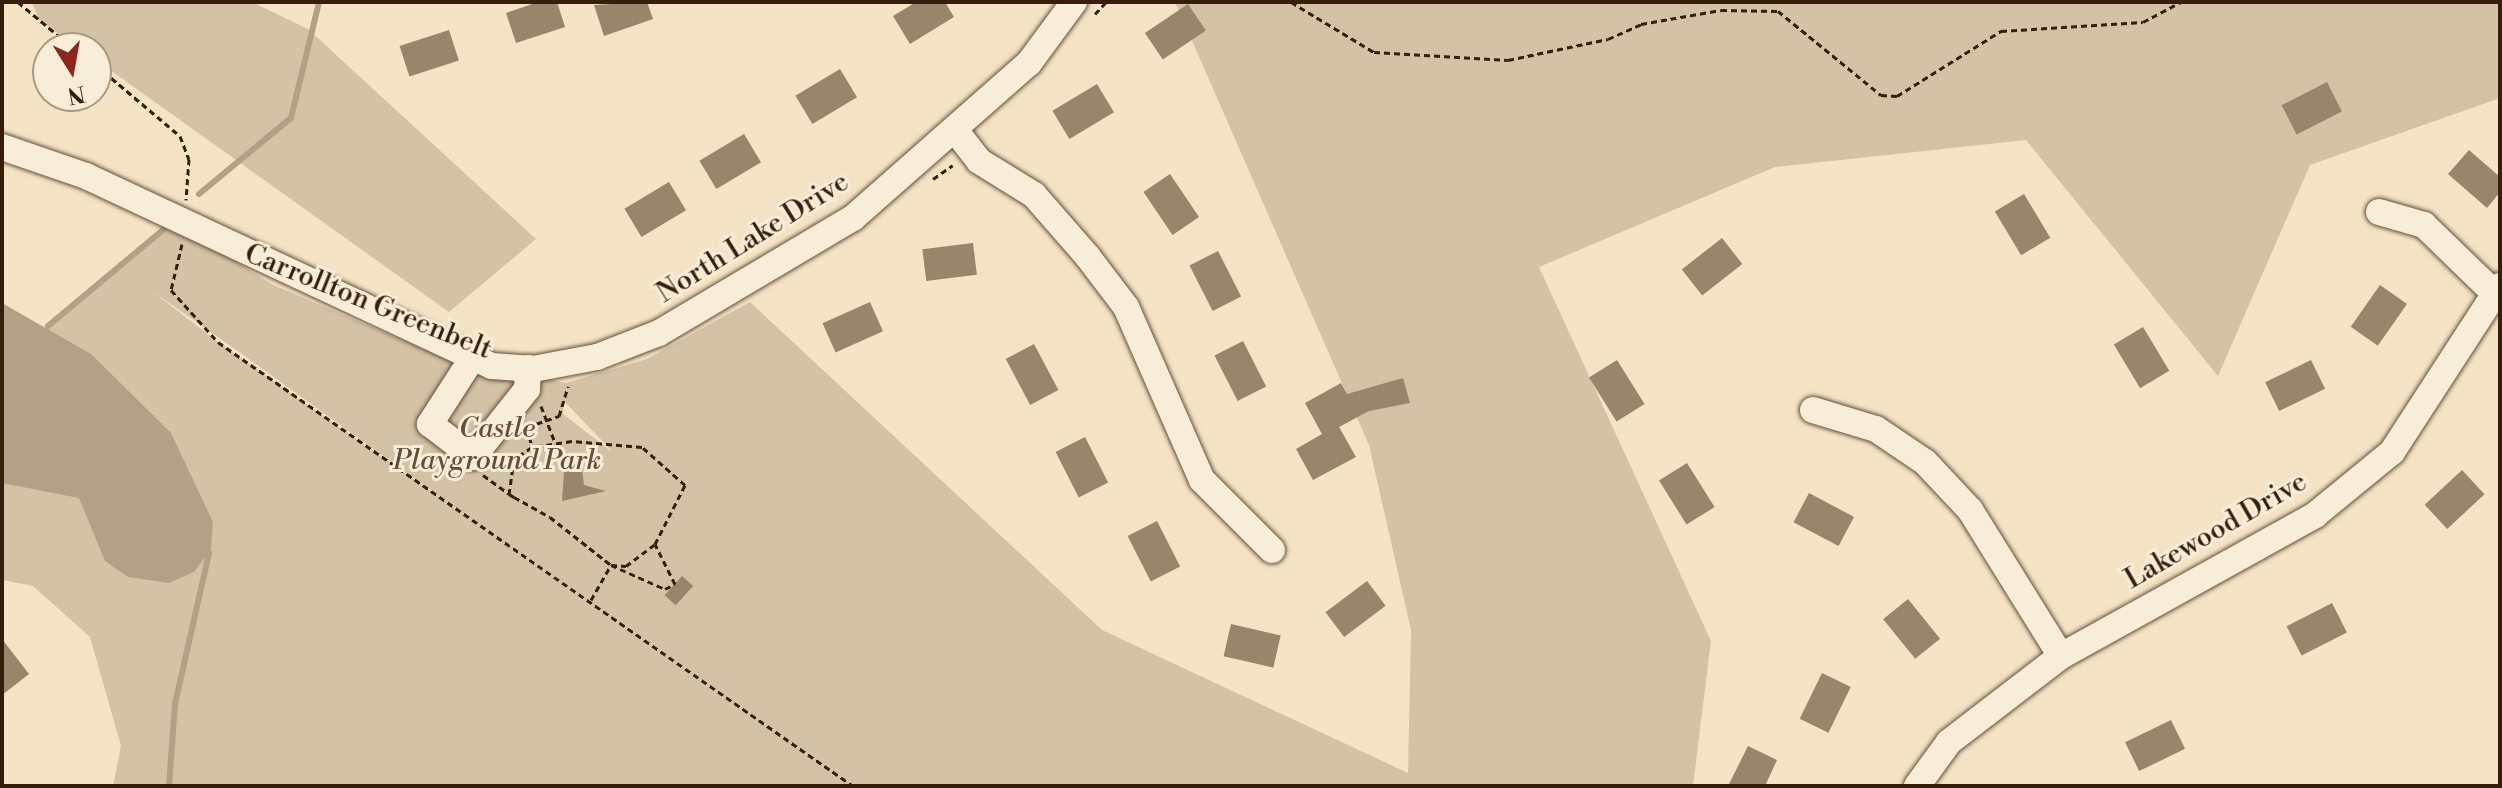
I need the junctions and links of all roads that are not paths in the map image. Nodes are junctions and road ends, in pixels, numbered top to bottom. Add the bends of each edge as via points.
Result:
1 (1079, 13) edge
2 (955, 130) junction
3 (2, 147) edge
4 (2379, 212) dead end
5 (2496, 288) edge
6 (473, 357) junction
7 (527, 374) junction
8 (1813, 410) dead end
9 (1272, 550) dead end
10 (2061, 656) junction
11 (1917, 786) edge

1 - 2 street, North Lake Drive
2 - 7 street, North Lake Drive via 853,218 737,292 597,357
2 - 9 street via 971,152 1034,195 1126,307 1202,480
3 - 6 street, North Lake Drive
4 - 5 street via 2424,225
5 - 10 street, Lakewood Drive via 2443,383 2392,452 2315,515
6 - 7 street, North Lake Drive
6 - 7 street via 430,424 473,457
8 - 10 street via 1876,429 1925,462 1970,510
10 - 11 street, Lakewood Drive via 1949,742

